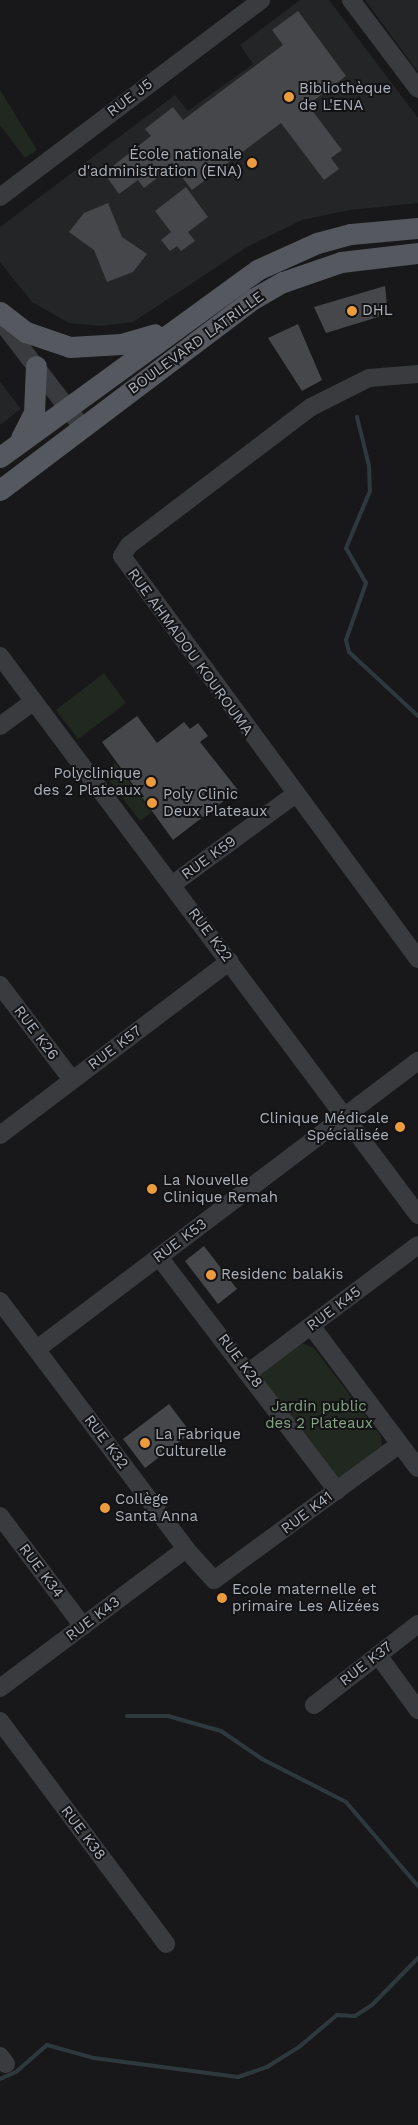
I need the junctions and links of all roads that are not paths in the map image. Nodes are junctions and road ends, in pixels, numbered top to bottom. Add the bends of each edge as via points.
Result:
1 (260, 0) edge
2 (351, 0) edge
3 (417, 86) edge
4 (0, 197) edge
5 (418, 228) edge
6 (418, 251) edge
7 (0, 312) edge
8 (0, 320) edge
9 (170, 330) junction
10 (36, 366) junction
11 (418, 374) edge
12 (67, 407) junction
13 (83, 428) junction
14 (17, 444) junction
15 (0, 457) edge
16 (0, 490) edge
17 (0, 656) edge
18 (34, 701) junction
19 (0, 726) edge
20 (294, 795) junction
21 (173, 884) junction
22 (418, 959) edge
23 (230, 961) junction
24 (0, 985) edge
25 (418, 1061) edge
26 (72, 1080) junction
27 (345, 1116) junction
28 (0, 1135) edge
29 (418, 1215) edge
30 (418, 1245) edge
31 (159, 1257) junction
32 (0, 1301) edge
33 (312, 1327) junction
34 (37, 1349) junction
35 (249, 1372) junction
36 (400, 1444) junction
37 (418, 1468) edge
38 (337, 1491) junction
39 (0, 1516) edge
40 (186, 1549) junction
41 (214, 1580) joint
42 (418, 1624) edge
43 (83, 1626) junction
44 (378, 1655) junction
45 (0, 1688) edge
46 (314, 1705) dead end
47 (418, 1710) edge
48 (0, 1721) edge
49 (166, 1944) dead end

1 - 4 street, RUE J5
2 - 3 street
5 - 9 main road, BOULEVARD LATRILLE via 351,234 285,255 228,288
6 - 13 main road, BOULEVARD LATRILLE via 364,257 283,282 254,299
7 - 9 main road via 26,332 70,347 121,344
8 - 10 street
9 - 12 main road, BOULEVARD LATRILLE
10 - 12 street
10 - 14 main road via 34,413
11 - 20 street, RUE AHMADOU KOUROUMA via 369,378 311,407 124,551 124,561
12 - 13 street
12 - 14 main road, BOULEVARD LATRILLE
13 - 16 main road, BOULEVARD LATRILLE
14 - 15 main road
17 - 18 street, RUE K22
18 - 19 street
18 - 21 street, RUE K22
20 - 21 street, RUE K59
20 - 22 street, RUE AHMADOU KOUROUMA
21 - 23 street, RUE K22
23 - 26 street, RUE K57
23 - 27 street, RUE K22
24 - 26 street, RUE K26
25 - 27 street, RUE K53
26 - 28 street, RUE K57
27 - 29 street, RUE K22
27 - 31 street, RUE K53
30 - 33 street, RUE K45
31 - 34 street, RUE K53
31 - 35 street, RUE K28
32 - 34 street, RUE K32
33 - 35 street, RUE K45
33 - 36 street
34 - 40 street, RUE K32
35 - 38 street, RUE K28
36 - 37 street
36 - 38 street, RUE K41
38 - 41 street, RUE K41
39 - 43 street, RUE K34
40 - 41 street, RUE K32
40 - 43 street, RUE K43
42 - 44 street, RUE K37
43 - 45 street, RUE K43
44 - 46 street, RUE K37
44 - 47 street
48 - 49 street, RUE K38

